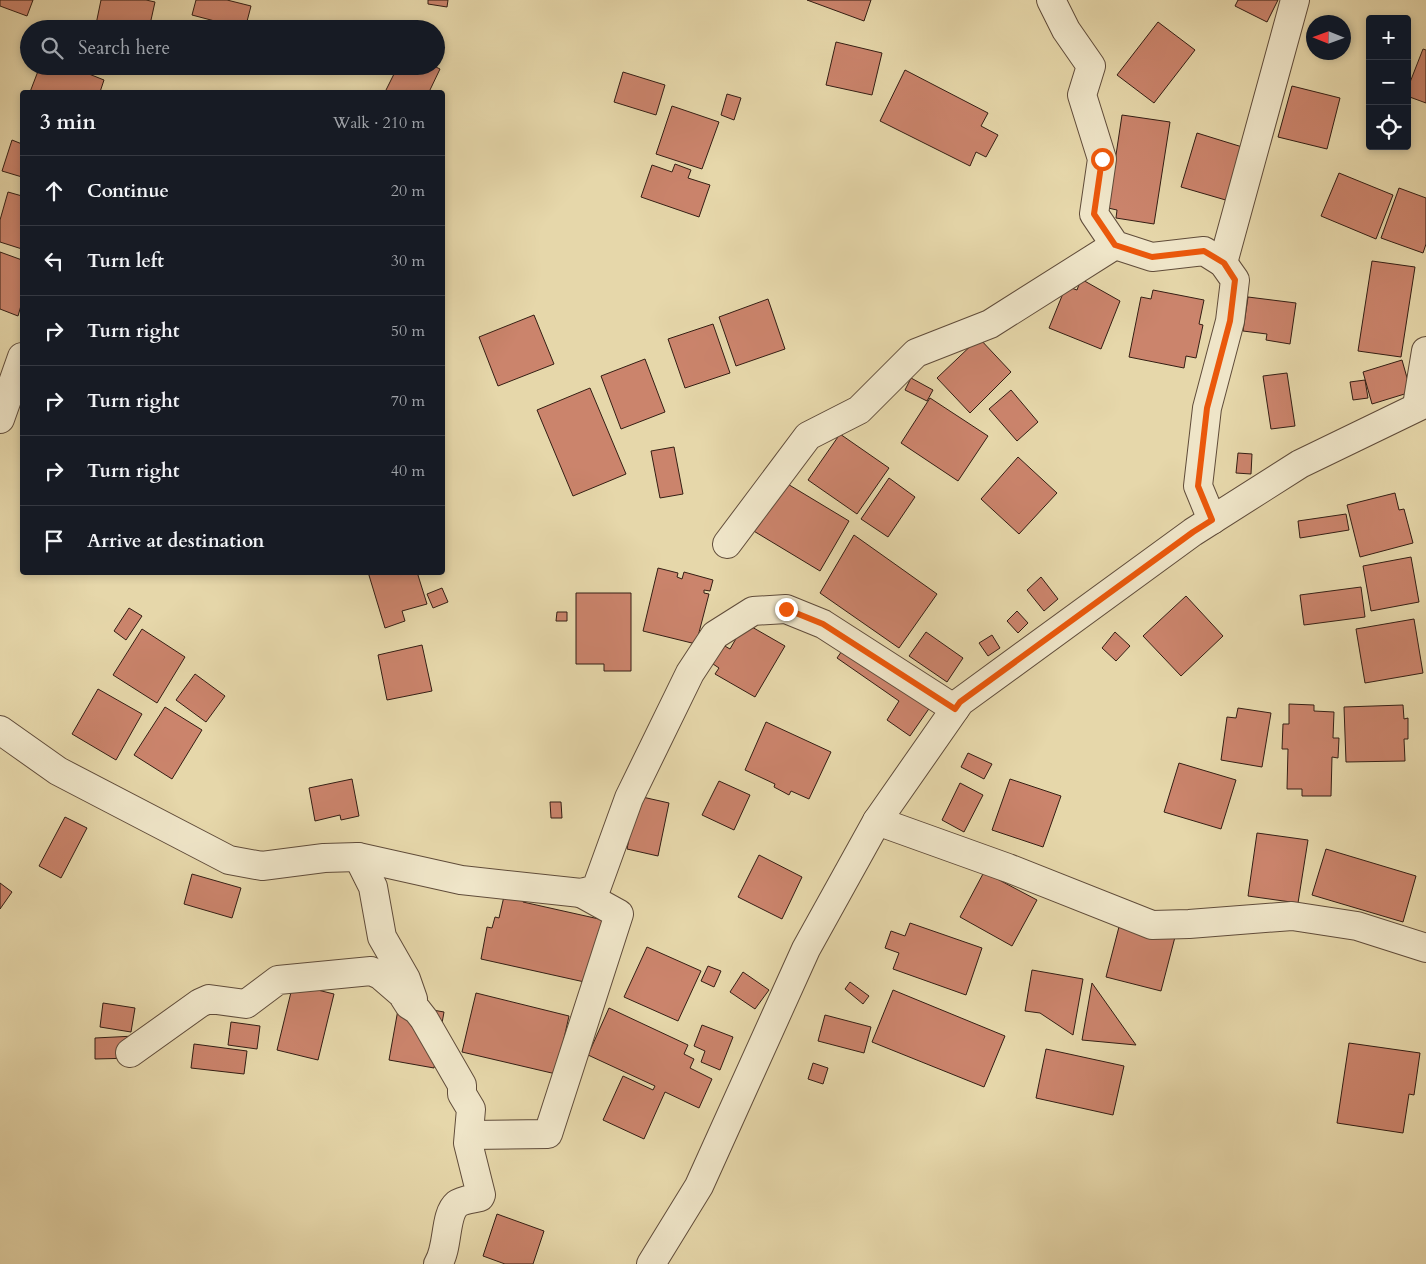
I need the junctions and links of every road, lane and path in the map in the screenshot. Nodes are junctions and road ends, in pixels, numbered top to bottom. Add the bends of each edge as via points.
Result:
1 (1050, 0) edge
2 (1295, 0) edge
3 (1115, 245) junction
4 (1224, 263) junction
5 (1426, 352) edge
6 (20, 362) edge
7 (1422, 404) edge
8 (0, 419) edge
9 (1212, 520) junction
10 (727, 544) dead end
11 (955, 709) junction
12 (0, 730) edge
13 (877, 821) junction
14 (358, 857) junction
15 (581, 893) junction
16 (1426, 948) edge
17 (417, 1010) junction
18 (130, 1053) dead end
19 (469, 1139) junction
20 (438, 1264) edge
21 (652, 1264) edge

1 - 3 street via 1066,30 1092,66 1082,95 1102,159 1094,214
2 - 4 street
3 - 4 street via 1152,257 1204,251
3 - 10 street via 990,324 916,352 859,410 808,436
4 - 9 street via 1235,280 1230,321 1207,408 1198,486
5 - 7 street
6 - 8 street
7 - 9 street via 1300,464
9 - 11 street via 968,696
11 - 13 street
11 - 15 street via 823,624 786,609 753,611 715,635 690,673 628,798 596,889
12 - 14 street via 58,772 229,860 262,866
13 - 16 street via 1152,925 1292,916 1357,926
13 - 21 street via 806,949 700,1186
14 - 15 street via 461,880
14 - 17 street via 373,887 382,937 406,979
15 - 19 street via 618,914 548,1134
17 - 18 street via 380,975 371,971 278,980 246,1004 209,999 200,1003
17 - 19 street via 462,1085 462,1094 471,1109
19 - 20 street via 480,1197 458,1203 450,1212 444,1255

